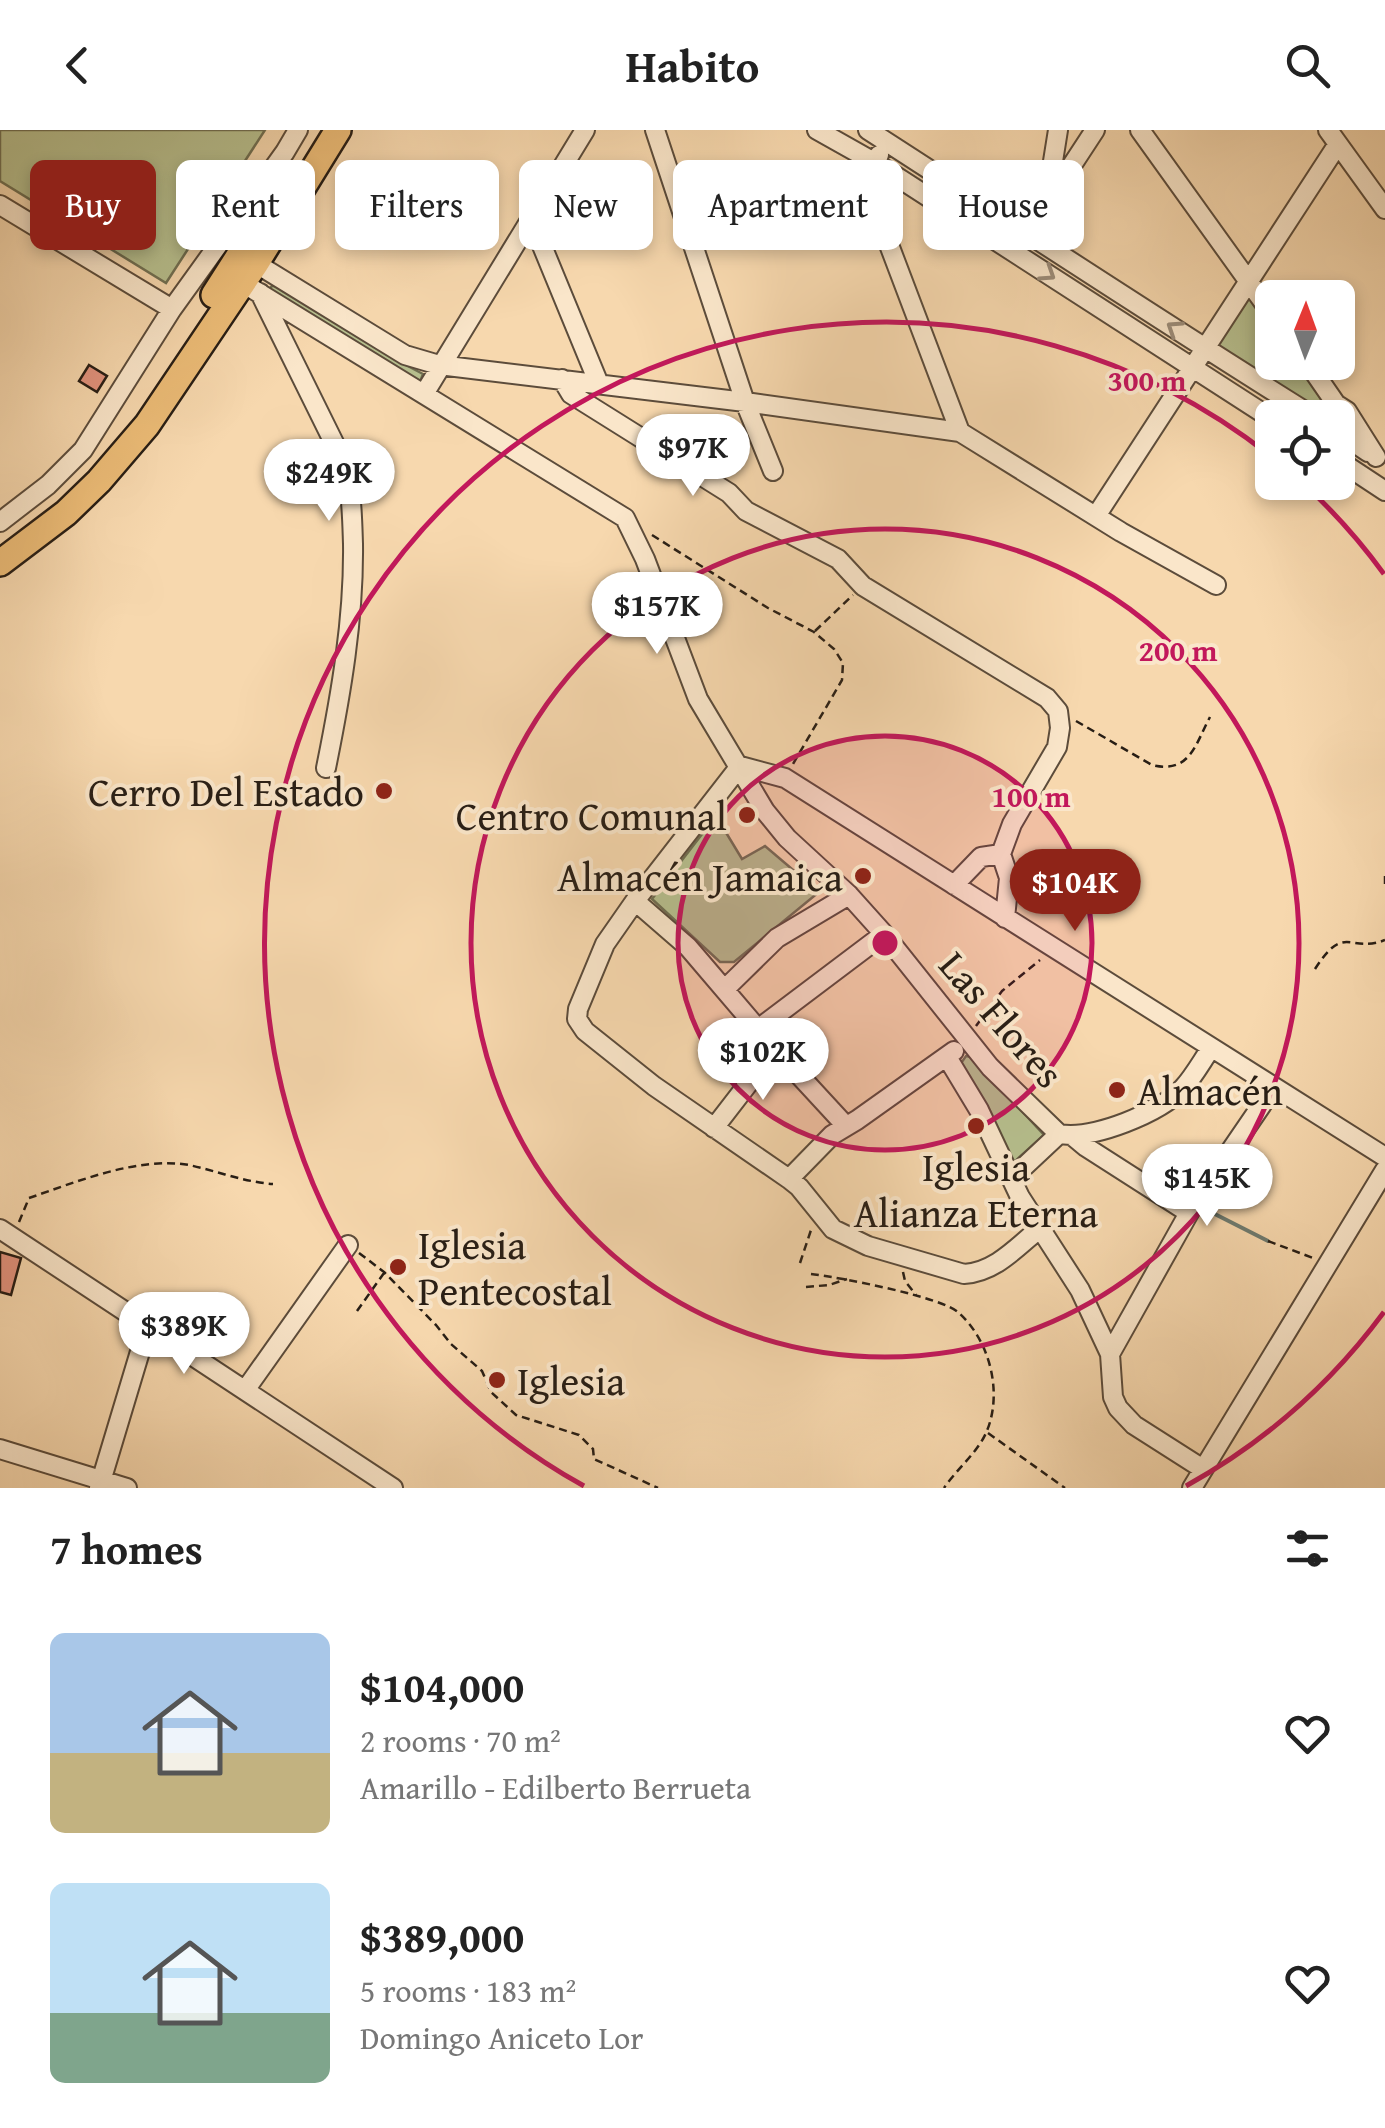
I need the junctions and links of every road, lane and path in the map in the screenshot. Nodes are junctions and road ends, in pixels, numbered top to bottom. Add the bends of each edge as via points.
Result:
1 (298, 130) edge
2 (318, 130) edge
3 (338, 130) edge
4 (585, 130) edge
5 (656, 130) edge
6 (817, 130) edge
7 (868, 130) edge
8 (1058, 130) edge
9 (1094, 130) edge
10 (1140, 130) edge
11 (1333, 137) edge
12 (887, 142) junction
13 (567, 160) edge
14 (870, 160) edge
15 (875, 160) edge
16 (1053, 160) edge
17 (1075, 160) edge
18 (923, 165) edge
19 (903, 181) edge
20 (0, 205) edge
21 (1385, 209) edge
22 (519, 239) edge
23 (543, 250) edge
24 (891, 250) edge
25 (1056, 250) edge
26 (1014, 252) joint
27 (245, 273) junction
28 (1250, 282) junction
29 (1255, 289) edge
30 (172, 309) junction
31 (1204, 348) junction
32 (439, 365) junction
33 (1192, 368) junction
34 (562, 379) junction
35 (599, 384) junction
36 (424, 394) junction
37 (1287, 400) edge
38 (745, 402) junction
39 (1255, 407) edge
40 (1355, 422) edge
41 (960, 432) junction
42 (1355, 442) edge
43 (1382, 457) edge
44 (773, 471) dead end
45 (1355, 471) edge
46 (84, 474) junction
47 (1362, 475) junction
48 (48, 485) junction
49 (1383, 486) edge
50 (1096, 516) junction
51 (625, 518) junction
52 (0, 522) edge
53 (0, 547) edge
54 (0, 563) edge
55 (1216, 585) dead end
56 (863, 586) junction
57 (814, 632) junction
58 (1058, 710) junction
59 (1210, 717) dead end
60 (740, 766) junction
61 (326, 768) dead end
62 (785, 778) junction
63 (1002, 854) junction
64 (1385, 876) edge
65 (954, 884) junction
66 (1385, 888) edge
67 (849, 895) junction
68 (635, 901) junction
69 (1006, 918) junction
70 (884, 934) junction
71 (1385, 940) edge
72 (1054, 948) junction
73 (1315, 969) dead end
74 (725, 990) junction
75 (758, 1028) junction
76 (966, 1040) junction
77 (775, 1048) junction
78 (1210, 1048) junction
79 (946, 1057) junction
80 (1274, 1087) junction
81 (846, 1126) junction
82 (714, 1128) junction
83 (1067, 1136) junction
84 (1385, 1157) edge
85 (1385, 1170) edge
86 (1012, 1178) junction
87 (789, 1179) junction
88 (272, 1184) dead end
89 (812, 1204) junction
90 (1189, 1213) junction
91 (1039, 1229) junction
92 (6, 1233) edge
93 (1268, 1240) dead end
94 (348, 1245) joint
95 (901, 1257) junction
96 (800, 1263) dead end
97 (1327, 1264) junction
98 (384, 1272) junction
99 (812, 1274) dead end
100 (848, 1278) junction
101 (806, 1287) dead end
102 (917, 1296) junction
103 (358, 1310) dead end
104 (148, 1324) junction
105 (1110, 1354) junction
106 (246, 1389) junction
107 (986, 1432) junction
108 (0, 1448) edge
109 (1202, 1469) junction
110 (100, 1484) edge
111 (127, 1488) edge
112 (393, 1488) edge
113 (658, 1488) edge
114 (944, 1488) edge
115 (1065, 1488) edge
116 (1192, 1488) edge

1 - 30 street
2 - 27 highway
3 - 27 highway
4 - 13 street
5 - 38 street
6 - 14 street
7 - 12 street
8 - 16 street
9 - 17 street
10 - 28 street
11 - 21 street
11 - 28 street
12 - 15 street
12 - 18 street
19 - 26 street
20 - 30 street
22 - 32 street
23 - 35 street
24 - 41 street
31 -> 25 street
26 -> 33 street
27 - 32 street via 405,355
27 - 36 street
27 - 46 highway
27 - 54 highway via 127,450 66,513
27 - 61 street via 349,479 353,571 344,681
28 - 29 street
28 - 31 street
30 - 48 street via 83,450
31 - 33 street
31 - 37 street
32 - 34 street
32 - 36 street
33 - 39 street
33 - 50 street
34 - 35 street
34 - 56 street via 572,394 746,511 838,559
35 - 38 street
36 - 51 street
38 - 41 street
38 - 44 street
40 - 43 street
41 - 50 street
42 - 43 street
43 - 47 street
45 - 47 street
46 - 48 street
46 - 53 highway
47 - 49 street
48 - 52 street
50 - 55 street
51 - 57 path
51 - 60 street, Las Flores via 698,699
56 - 57 path
56 - 58 street
57 - 62 path via 844,663 842,680
58 - 59 path via 1164,768 1188,760
58 - 63 street via 1057,747
60 - 62 street
60 - 67 street, Las Flores via 787,838
60 - 68 street
62 - 65 street
63 - 65 street via 981,857
63 - 69 street via 1009,878
64 - 66 path
65 - 69 street
67 - 70 street, Las Flores
67 - 74 street via 778,938
68 - 74 street
68 - 82 street via 605,944 577,1020 602,1047
69 - 72 street
70 - 75 street
70 - 76 street, Las Flores
71 - 73 path via 1334,945
72 - 76 path via 1002,992
72 - 78 street
74 - 75 street
75 - 77 street
76 - 79 street
76 - 83 street, Las Flores
77 - 81 street
77 - 82 street
78 - 80 street
78 - 83 street via 1184,1086 1151,1112
79 - 81 street
79 - 86 street
80 - 84 street
80 - 90 street
81 - 87 street
82 - 87 street
83 - 86 street
83 - 90 street, Las Flores
85 - 97 street
86 - 91 street
87 - 89 street
88 - 92 path via 186,1165 145,1164 29,1198
89 - 95 street via 833,1229
89 - 96 path
90 - 105 street
91 - 95 street via 977,1273
91 - 105 street via 1080,1290
92 - 104 street
93 - 97 path
94 - 98 path
94 - 106 street
95 - 102 path via 905,1281
97 - 109 street
98 - 103 path
98 - 113 path via 516,1414 580,1435 594,1459
99 - 100 path
100 - 101 path
100 - 102 path
102 - 107 path via 958,1310 980,1341 994,1382 994,1414
104 - 106 street
104 - 110 street
105 - 109 street via 1114,1397 1124,1416
106 - 112 street
107 - 114 path
107 - 115 path
108 - 110 street
109 - 116 street
110 - 111 street

